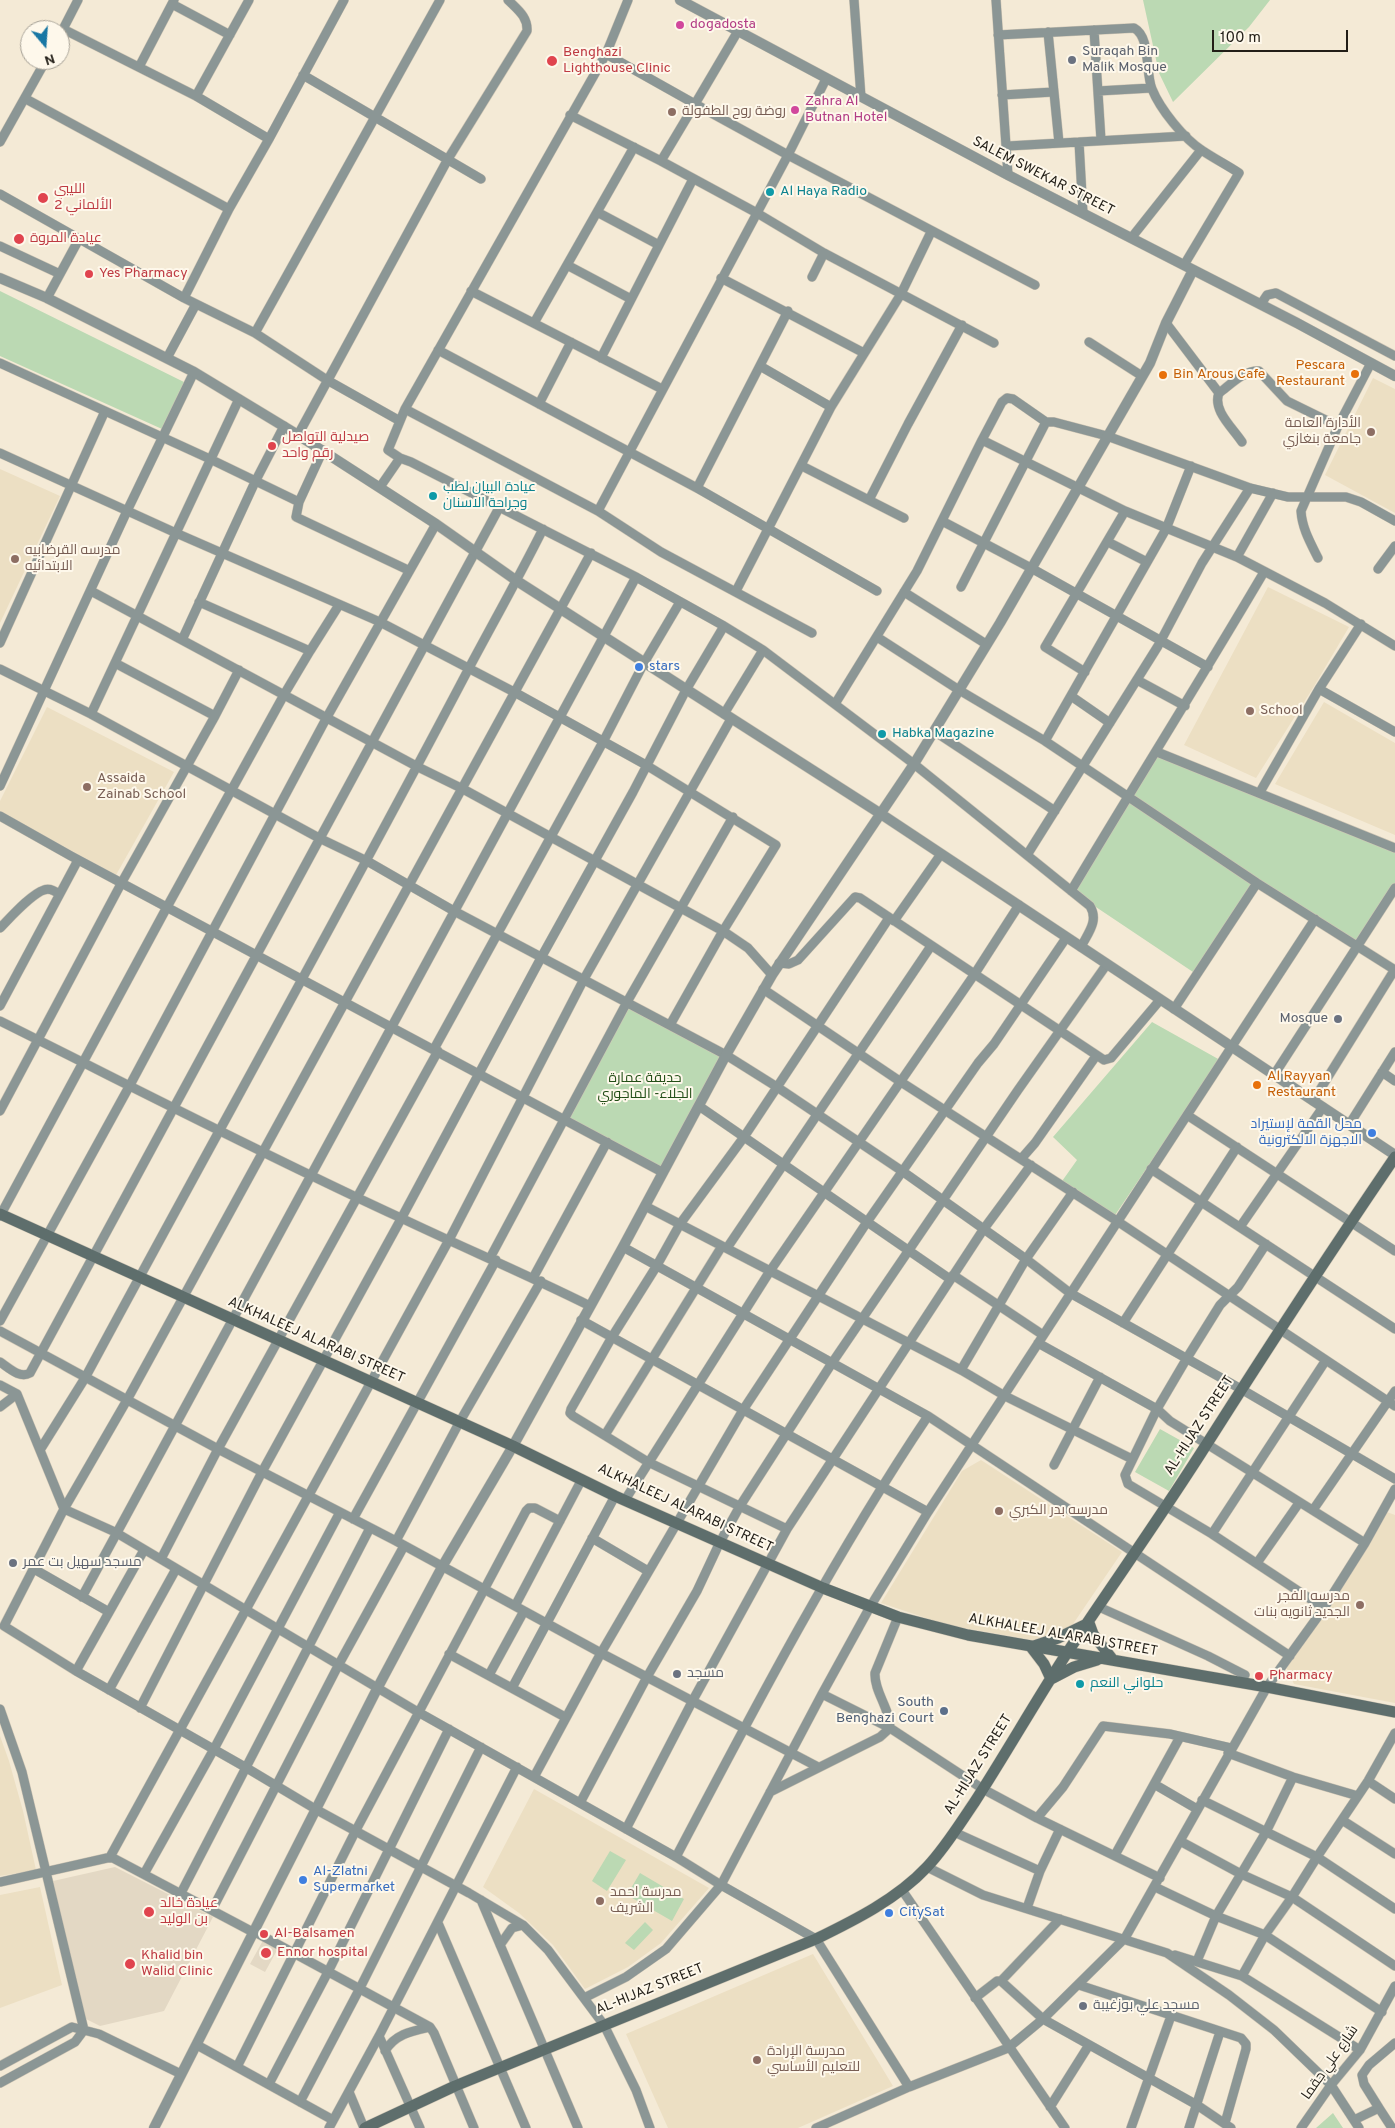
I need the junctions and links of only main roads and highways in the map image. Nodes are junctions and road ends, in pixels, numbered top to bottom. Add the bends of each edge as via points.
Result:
1 (1395, 1156) edge
2 (0, 1215) edge
3 (1089, 1623) junction
4 (1031, 1646) junction
5 (1067, 1653) junction
6 (1107, 1660) junction
7 (1051, 1679) junction
8 (1395, 1712) edge
9 (364, 2128) edge

1 - 3 main road, AL-HIJAZ STREET
2 - 4 main road, ALKHALEEJ ALARABI STREET via 822,1588 870,1608 936,1628
3 - 4 main road via 1058,1638
3 - 5 main road, AL-HIJAZ STREET
3 - 6 main road
4 - 5 main road, ALKHALEEJ ALARABI STREET
4 - 7 main road
5 - 6 main road, ALKHALEEJ ALARABI STREET
5 - 7 main road, AL-HIJAZ STREET
6 - 7 main road via 1074,1667
6 - 8 main road, ALKHALEEJ ALARABI STREET
7 - 9 main road, AL-HIJAZ STREET via 954,1832 927,1867 902,1890 816,1939 455,2086

